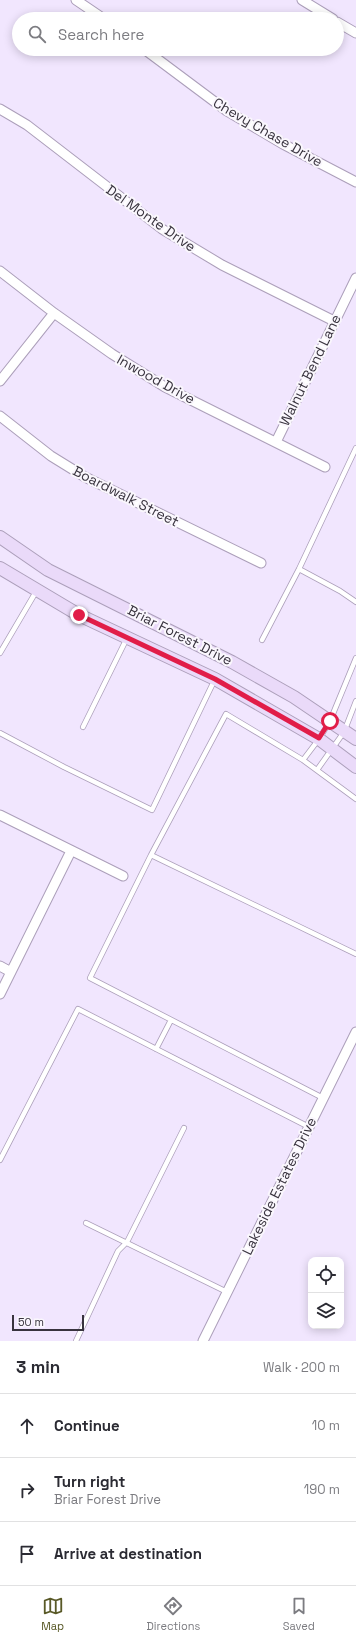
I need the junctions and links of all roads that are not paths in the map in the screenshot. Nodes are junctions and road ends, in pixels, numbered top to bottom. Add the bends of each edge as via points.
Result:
1 (76, 0) edge
2 (302, 0) edge
3 (94, 12) edge
4 (322, 12) edge
5 (344, 26) edge
6 (356, 33) edge
7 (153, 56) edge
8 (0, 109) edge
9 (356, 182) edge
10 (0, 271) edge
11 (356, 278) edge
12 (54, 313) junction
13 (334, 321) junction
14 (0, 381) edge
15 (0, 416) edge
16 (276, 442) junction
17 (356, 448) edge
18 (325, 467) dead end
19 (0, 538) edge
20 (261, 563) dead end
21 (0, 568) edge
22 (299, 569) junction
23 (37, 590) junction
24 (356, 602) edge
25 (127, 638) junction
26 (262, 640) dead end
27 (0, 652) edge
28 (356, 658) edge
29 (215, 679) junction
30 (356, 702) edge
31 (330, 721) junction
32 (83, 727) dead end
33 (344, 732) junction
34 (0, 733) edge
35 (319, 738) junction
36 (356, 739) edge
37 (333, 749) junction
38 (303, 760) junction
39 (356, 767) edge
40 (317, 770) junction
41 (356, 800) edge
42 (0, 815) edge
43 (71, 851) junction
44 (151, 855) junction
45 (123, 876) dead end
46 (356, 954) edge
47 (0, 966) edge
48 (11, 972) junction
49 (0, 994) edge
50 (171, 1020) junction
51 (356, 1032) edge
52 (156, 1049) junction
53 (323, 1098) junction
54 (309, 1127) junction
55 (184, 1128) dead end
56 (0, 1160) edge
57 (86, 1223) dead end
58 (127, 1242) junction
59 (227, 1292) junction
60 (76, 1341) edge
61 (203, 1341) edge

1 - 3 street
2 - 4 street
5 - 6 street
7 - 9 street, Chevy Chase Drive via 227,111
8 - 13 street, Del Monte Drive via 27,125 162,229 222,265
10 - 12 street, Inwood Drive
11 - 13 street, Walnut Bend Lane
12 - 14 street
12 - 16 street, Inwood Drive via 112,354 165,386
13 - 16 street, Walnut Bend Lane
15 - 20 street, Boardwalk Street via 51,456 85,477
16 - 18 street, Inwood Drive
17 - 22 lane
19 - 31 main road, Briar Forest Drive via 48,570 232,662
21 - 23 main road, Briar Forest Drive
22 - 24 lane
22 - 26 lane
23 - 25 main road, Briar Forest Drive via 79,615
23 - 27 lane
25 - 29 main road, Briar Forest Drive
25 - 32 lane
28 - 31 lane
29 - 34 lane via 152,810
29 - 35 main road, Briar Forest Drive
30 - 33 lane
31 - 33 main road, Briar Forest Drive
31 - 35 lane
33 - 36 main road, Briar Forest Drive
33 - 37 lane
35 - 37 main road, Briar Forest Drive
35 - 38 lane
37 - 39 main road, Briar Forest Drive
37 - 40 lane
38 - 40 lane
38 - 44 lane via 226,714
40 - 41 lane
42 - 43 street
43 - 45 street
43 - 48 street
44 - 46 lane
44 - 50 lane via 90,978
47 - 48 street
48 - 49 street
50 - 52 lane
50 - 53 lane
51 - 53 street, Lakeside Estates Drive
52 - 54 lane
52 - 56 lane via 78,1010
53 - 54 street, Lakeside Estates Drive
54 - 59 street, Lakeside Estates Drive
55 - 58 lane
57 - 58 lane
58 - 59 lane
58 - 60 lane via 118,1250
59 - 61 street, Lakeside Estates Drive

